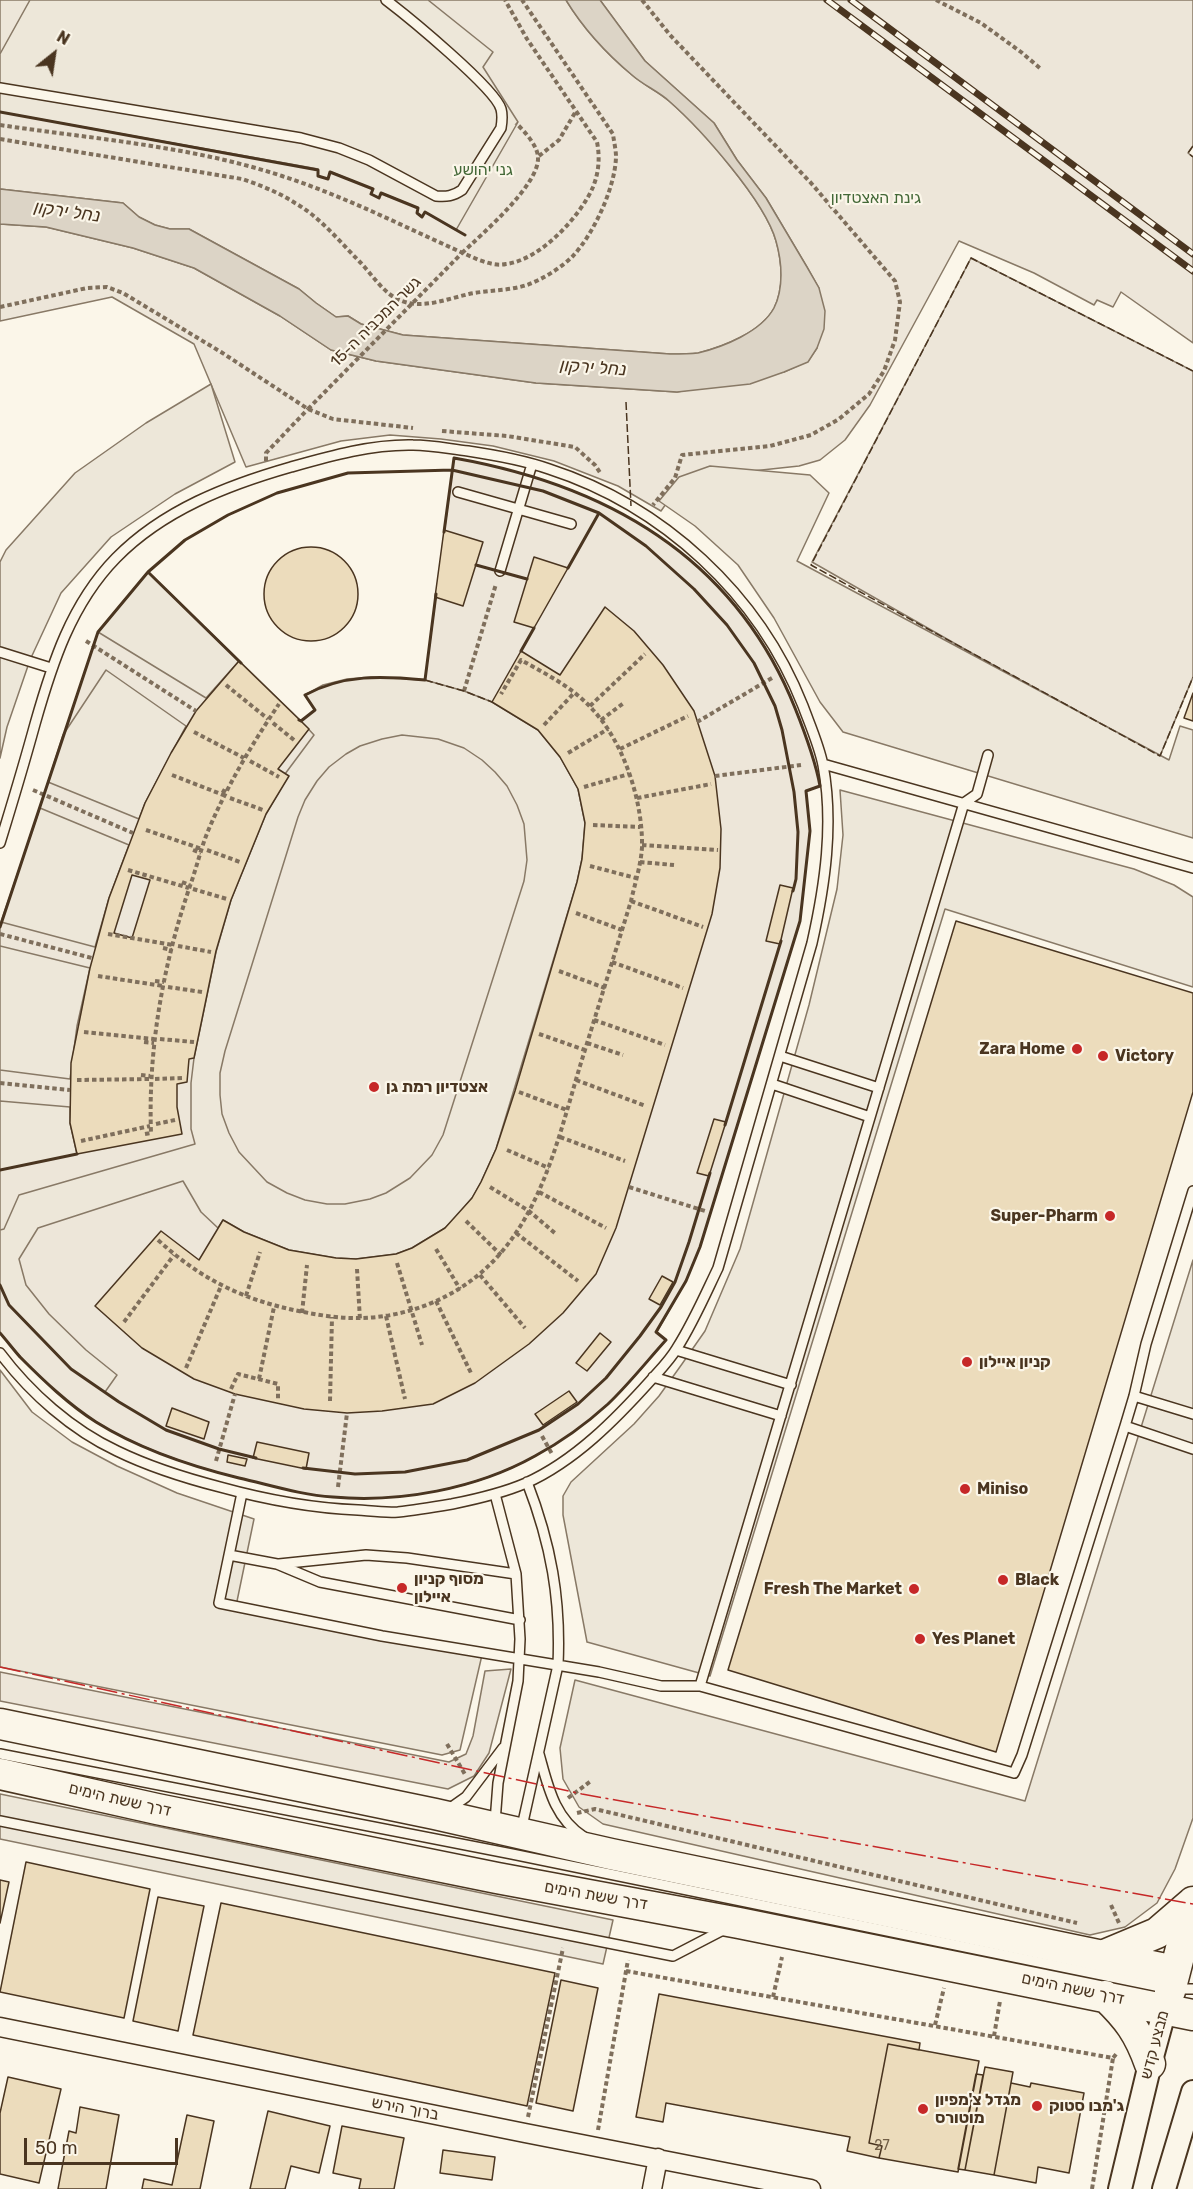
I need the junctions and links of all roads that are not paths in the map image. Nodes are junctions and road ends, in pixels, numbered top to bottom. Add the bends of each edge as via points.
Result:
1 (386, 0) edge
2 (0, 88) edge
3 (532, 464) junction
4 (458, 492) dead end
5 (519, 509) junction
6 (572, 524) dead end
7 (500, 571) road end
8 (0, 652) edge
9 (51, 668) junction
10 (988, 755) dead end
11 (823, 764) junction
12 (964, 803) junction
13 (0, 843) edge
14 (1192, 868) edge
15 (780, 1056) junction
16 (771, 1084) junction
17 (879, 1088) junction
18 (870, 1117) junction
19 (1193, 1191) edge
20 (676, 1350) junction
21 (0, 1353) edge
22 (654, 1377) junction
23 (790, 1385) junction
24 (1134, 1396) junction
25 (1193, 1414) edge
26 (781, 1416) junction
27 (1125, 1426) junction
28 (1193, 1449) edge
29 (527, 1482) junction
30 (242, 1493) junction
31 (495, 1494) junction
32 (229, 1555) junction
33 (277, 1564) junction
34 (516, 1574) junction
35 (520, 1620) junction
36 (519, 1659) junction
37 (558, 1665) junction
38 (700, 1686) junction
39 (0, 1724) edge
40 (506, 1743) junction
41 (538, 1753) junction
42 (0, 1754) edge
43 (0, 1774) edge
44 (435, 1814) junction
45 (0, 1821) edge
46 (611, 1854) junction
47 (502, 1856) junction
48 (1193, 1902) edge
49 (739, 1923) junction
50 (1102, 1956) junction
51 (1179, 1994) edge
52 (1105, 1996) junction
53 (0, 2027) edge
54 (1150, 2064) junction
55 (1193, 2092) edge
56 (657, 2158) junction
57 (1165, 2187) edge
58 (652, 2189) edge
59 (811, 2189) edge
60 (1120, 2189) edge

1 - 2 lane via 414,21 501,107 501,128 462,190 447,197 436,196 369,160 301,138
3 - 5 lane
3 - 9 lane via 411,445 369,448 266,474 213,493 177,511 120,554 91,588 64,635
3 - 11 lane via 589,484 645,515 690,548 723,579 746,605 788,670
4 - 5 lane
5 - 6 lane
5 - 7 lane
8 - 9 lane
9 - 13 lane
10 - 12 lane via 976,794
11 - 12 lane
11 - 15 lane via 827,840 822,899
12 - 14 lane
12 - 17 lane
15 - 16 lane
15 - 17 lane
16 - 18 lane
16 - 20 lane via 718,1268
17 - 18 lane
18 - 23 lane
19 - 24 lane
20 - 22 lane
20 - 23 lane
21 - 30 lane via 57,1412 116,1451 160,1469
22 - 26 lane
22 - 29 lane via 581,1448
23 - 26 lane
24 - 25 lane
24 - 27 lane
26 - 38 lane
27 - 28 lane
27 - 38 lane via 1014,1773
29 - 31 lane
29 - 37 lane via 542,1519 552,1562
30 - 31 lane via 315,1508 396,1512
30 - 32 lane
31 - 34 lane
32 - 33 lane
32 - 36 lane via 219,1603
33 - 34 lane via 366,1555
33 - 35 lane via 320,1582
34 - 35 lane
35 - 36 lane
36 - 37 lane
36 - 40 lane
37 - 38 lane via 661,1686
37 - 41 lane
39 - 44 main road, דרך ששת הימים
40 - 44 lane via 473,1788 455,1806
40 - 47 lane via 498,1784
41 - 46 lane via 550,1795 562,1817 578,1833
41 - 47 lane
42 - 47 lane, דרך ששת הימים
43 - 47 main road, דרך ששת הימים via 157,1809
44 - 47 main road, דרך ששת הימים
45 - 49 lane via 673,1956
46 - 47 main road, דרך ששת הימים
46 - 50 main road, דרך ששת הימים
47 - 49 main road, דרך ששת הימים
47 - 51 lane, דרך ששת הימים
48 - 50 main road via 1157,1933
48 - 51 main road, מבצע קדש
49 - 52 main road, דרך ששת הימים
50 - 51 main road, דרך ששת הימים
51 - 52 main road, דרך ששת הימים
51 - 54 street, מבצע קדש
52 - 54 main road via 1135,2029
53 - 56 street, ברוך הירש
54 - 60 street, מבצע קדש
55 - 57 street
56 - 58 street
56 - 59 street, ברוך הירש

